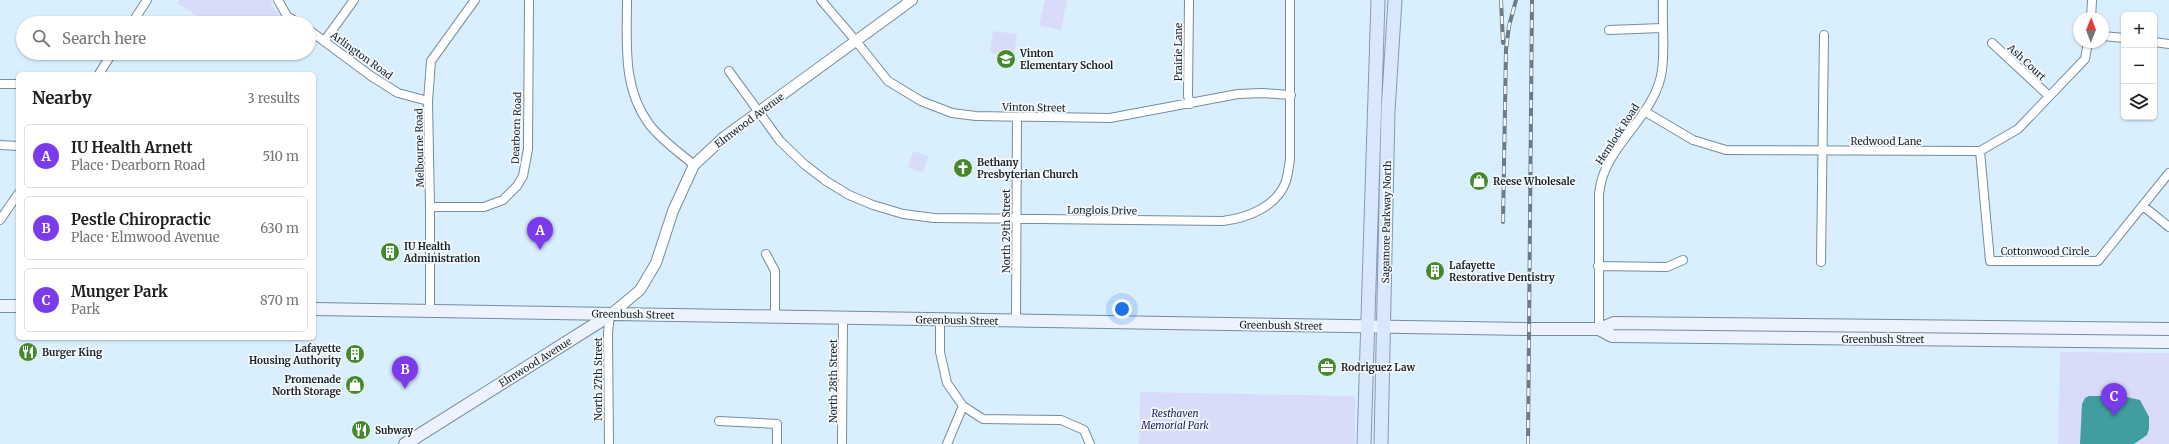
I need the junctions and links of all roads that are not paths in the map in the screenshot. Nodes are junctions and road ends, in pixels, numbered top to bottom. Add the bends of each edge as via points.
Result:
1 (146, 0) edge
2 (278, 0) edge
3 (354, 0) edge
4 (475, 0) edge
5 (529, 0) edge
6 (627, 0) edge
7 (821, 0) edge
8 (912, 0) edge
9 (1189, 0) edge
10 (1290, 0) edge
11 (1378, 0) edge
12 (1395, 0) edge
13 (1663, 0) edge
14 (2092, 0) edge
15 (2091, 12) edge
16 (136, 16) edge
17 (287, 16) edge
18 (1662, 28) junction
19 (1609, 30) dead end
20 (316, 35) edge
21 (1824, 36) dead end
22 (2109, 37) edge
23 (2121, 38) edge
24 (324, 40) junction
25 (856, 41) junction
26 (2157, 42) edge
27 (1992, 43) dead end
28 (2169, 44) edge
29 (2087, 48) edge
30 (107, 60) edge
31 (729, 71) dead end
32 (99, 72) edge
33 (0, 84) edge
34 (16, 84) edge
35 (1290, 95) junction
36 (2049, 96) junction
37 (428, 101) junction
38 (1190, 104) junction
39 (1644, 111) junction
40 (759, 112) junction
41 (1017, 117) junction
42 (0, 145) edge
43 (16, 146) edge
44 (1823, 151) junction
45 (1980, 151) junction
46 (694, 165) junction
47 (2169, 173) edge
48 (16, 197) edge
49 (2143, 206) junction
50 (430, 207) junction
51 (1017, 219) junction
52 (0, 220) edge
53 (2169, 227) edge
54 (766, 254) dead end
55 (1683, 260) dead end
56 (1821, 262) dead end
57 (1598, 266) junction
58 (0, 306) edge
59 (16, 306) edge
60 (316, 309) edge
61 (430, 310) junction
62 (610, 315) junction
63 (775, 316) junction
64 (843, 318) junction
65 (940, 319) junction
66 (1016, 321) junction
67 (1367, 327) junction
68 (1383, 327) junction
69 (1599, 329) junction
70 (2169, 329) edge
71 (2169, 342) edge
72 (963, 406) junction
73 (719, 420) dead end
74 (405, 444) edge
75 (609, 444) edge
76 (777, 444) edge
77 (842, 444) edge
78 (948, 444) edge
79 (1090, 444) edge
80 (1364, 444) edge
81 (1381, 444) edge

1 - 16 street
2 - 17 street
3 - 24 street
4 - 37 street, Melbourne Road via 431,61
5 - 50 street, Dearborn Road via 528,149 523,176 503,200 484,207
6 - 46 street via 627,63 636,104 650,125
7 - 25 street, Vinton Street
8 - 25 street, Elmwood Avenue
9 - 38 street, Prairie Lane
10 - 35 street, Longlois Drive
11 - 67 main road, Sagamore Parkway North
12 - 68 main road, Sagamore Parkway North via 1388,111
13 - 18 street, Hemlock Road
14 - 15 street
18 - 19 street
18 - 39 street, Hemlock Road via 1662,71
20 - 24 street, Arlington Road
21 - 44 street
22 - 23 street
24 - 37 street, Arlington Road via 398,93
25 - 40 street, Elmwood Avenue
25 - 41 street, Vinton Street via 888,81 921,101 952,113
26 - 28 street
27 - 36 street, Ash Court
29 - 36 street via 2085,59
30 - 32 street
31 - 40 street, Longlois Drive
33 - 34 street
35 - 38 street, Vinton Street via 1238,94
35 - 51 street, Longlois Drive via 1290,159 1285,182 1275,197 1261,210 1248,216 1223,221
36 - 45 street via 2018,129
37 - 50 street, Melbourne Road
38 - 41 street, Vinton Street via 1110,118
39 - 44 street, Redwood Lane via 1693,140 1726,150
39 - 57 street, Hemlock Road via 1604,173 1599,194
40 - 46 street, Elmwood Avenue via 724,137
40 - 51 street, Longlois Drive via 780,141 804,164 849,195 873,205 903,214 934,218
41 - 51 street, North 29th Street
42 - 43 street
44 - 45 street, Redwood Lane
44 - 56 street
45 - 49 street, Cottonwood Circle via 1990,261 2098,261
46 - 62 street, Elmwood Avenue via 673,211 656,263 640,290
47 - 49 street, Cottonwood Circle
48 - 52 street
49 - 53 street
50 - 61 street, Melbourne Road
51 - 66 street, North 29th Street
54 - 63 street via 775,271
55 - 57 street via 1667,267
57 - 69 street, Hemlock Road
58 - 59 main road
60 - 61 main road, Greenbush Street
61 - 62 main road, Greenbush Street
62 - 63 main road, Greenbush Street
62 - 74 main road, Elmwood Avenue
62 - 75 street, North 27th Street
63 - 64 main road, Greenbush Street
64 - 65 main road, Greenbush Street
64 - 77 street, North 28th Street
65 - 66 main road, Greenbush Street
65 - 72 street via 940,352 947,383
66 - 67 main road, Greenbush Street
67 - 68 main road, Greenbush Street
67 - 80 main road, Sagamore Parkway North
68 - 69 main road, Greenbush Street
68 - 81 main road, Sagamore Parkway North
69 - 70 main road, Greenbush Street via 1614,323
69 - 71 main road, Greenbush Street via 1612,336
72 - 78 street
72 - 79 street via 983,419 1061,420 1084,430
73 - 76 street via 777,424

